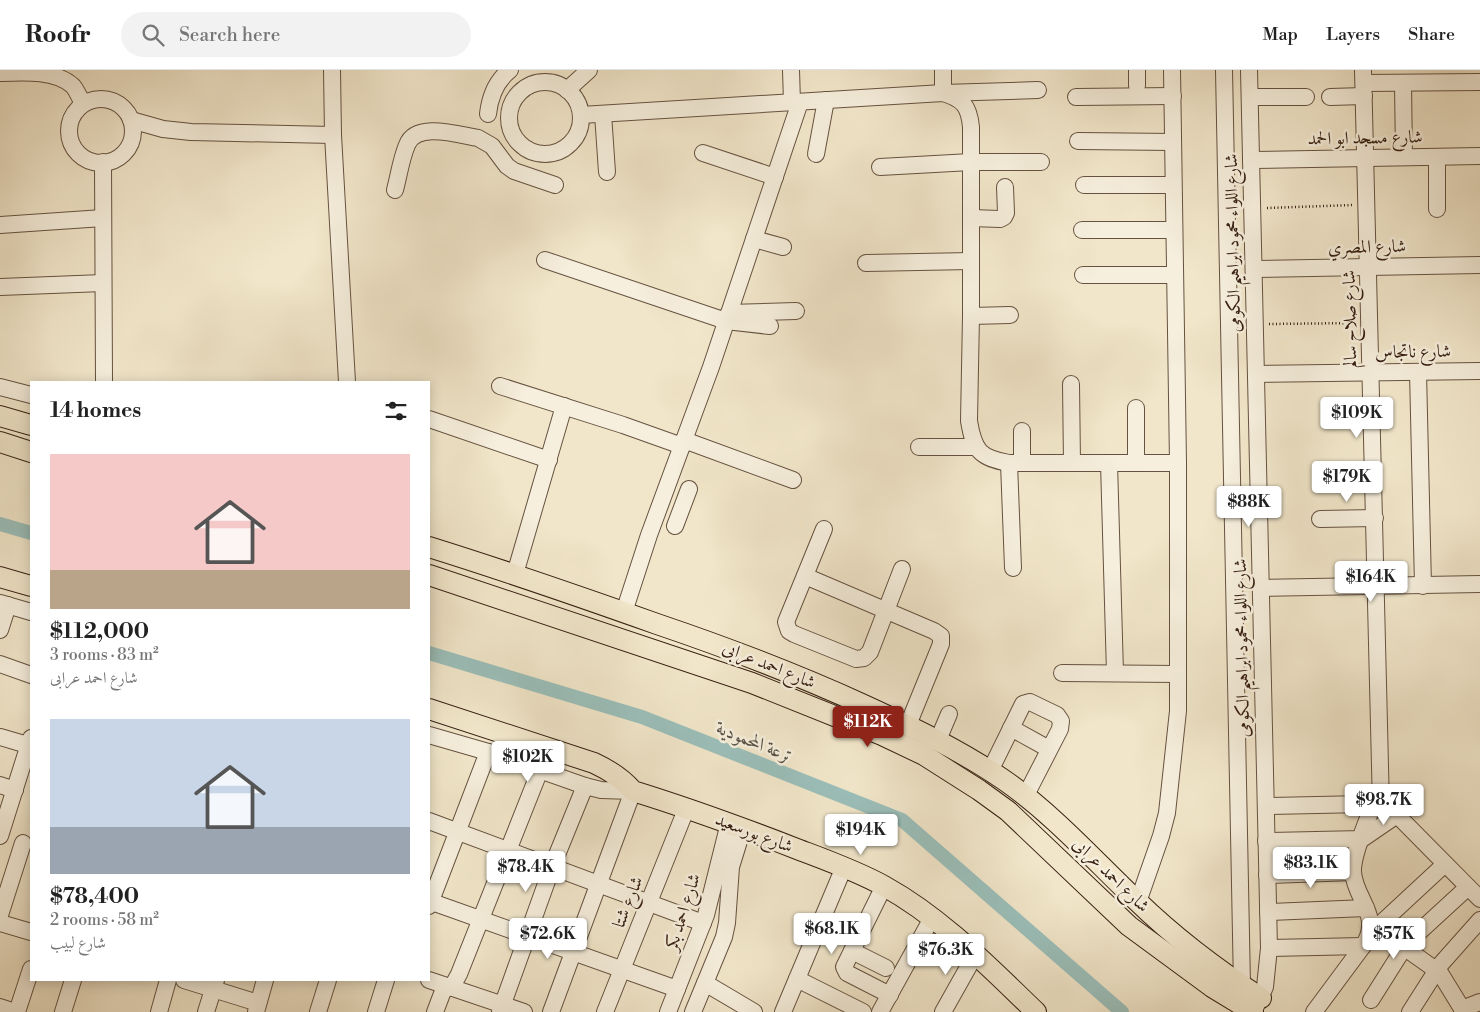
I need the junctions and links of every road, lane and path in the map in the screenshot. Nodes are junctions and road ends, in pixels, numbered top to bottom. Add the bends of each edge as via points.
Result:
1 (332, 70) edge
2 (590, 70) edge
3 (791, 70) edge
4 (942, 70) edge
5 (1172, 70) edge
6 (1224, 70) edge
7 (1249, 70) edge
8 (62, 72) edge
9 (508, 72) edge
10 (0, 73) edge
11 (1426, 76) edge
12 (1403, 82) junction
13 (1480, 82) edge
14 (1364, 83) edge
15 (567, 90) junction
16 (1038, 90) dead end
17 (520, 92) junction
18 (943, 93) junction
19 (1173, 96) junction
20 (1250, 96) junction
21 (1076, 97) dead end
22 (1306, 97) dead end
23 (1330, 97) dead end
24 (826, 100) junction
25 (796, 102) junction
26 (83, 104) junction
27 (488, 114) dead end
28 (603, 114) junction
29 (581, 115) junction
30 (131, 120) junction
31 (511, 130) junction
32 (333, 135) junction
33 (478, 138) junction
34 (1078, 141) dead end
35 (1173, 142) junction
36 (703, 153) dead end
37 (816, 154) dead end
38 (1480, 156) edge
39 (1404, 157) junction
40 (1437, 157) junction
41 (1366, 158) junction
42 (1251, 160) junction
43 (103, 162) junction
44 (971, 162) junction
45 (1041, 162) dead end
46 (880, 168) dead end
47 (607, 172) dead end
48 (775, 177) junction
49 (555, 185) dead end
50 (1084, 185) dead end
51 (1174, 185) junction
52 (1005, 187) dead end
53 (395, 190) dead end
54 (1367, 205) junction
55 (1252, 209) junction
56 (1437, 209) dead end
57 (103, 218) junction
58 (971, 218) junction
59 (0, 225) edge
60 (1082, 230) dead end
61 (1174, 230) junction
62 (754, 239) junction
63 (783, 247) dead end
64 (545, 260) dead end
65 (971, 261) junction
66 (866, 263) dead end
67 (1480, 265) edge
68 (1369, 267) junction
69 (1254, 269) junction
70 (1175, 274) junction
71 (1084, 275) dead end
72 (103, 283) junction
73 (0, 286) edge
74 (796, 311) dead end
75 (1010, 315) dead end
76 (971, 316) junction
77 (727, 317) junction
78 (1370, 323) junction
79 (1255, 324) junction
80 (770, 326) dead end
81 (1480, 371) edge
82 (1418, 372) junction
83 (1371, 373) junction
84 (1256, 374) junction
85 (104, 381) edge
86 (347, 381) edge
87 (1071, 384) dead end
88 (500, 386) dead end
89 (0, 387) edge
90 (30, 395) edge
91 (564, 406) junction
92 (1136, 408) dead end
93 (0, 416) edge
94 (430, 419) edge
95 (30, 425) edge
96 (1022, 431) dead end
97 (0, 442) edge
98 (683, 443) junction
99 (919, 447) dead end
100 (976, 447) junction
101 (30, 452) edge
102 (549, 460) junction
103 (1016, 463) junction
104 (1072, 463) junction
105 (1109, 463) junction
106 (1136, 463) junction
107 (1178, 463) junction
108 (793, 480) dead end
109 (663, 496) junction
110 (1375, 518) junction
111 (1320, 519) dead end
112 (675, 526) dead end
113 (824, 529) dead end
114 (430, 547) edge
115 (1013, 568) dead end
116 (902, 569) dead end
117 (515, 574) junction
118 (430, 575) edge
119 (805, 576) junction
120 (0, 577) edge
121 (1480, 584) edge
122 (30, 586) edge
123 (1423, 586) junction
124 (1376, 587) junction
125 (1261, 588) junction
126 (4, 604) edge
127 (886, 610) junction
128 (30, 612) edge
129 (624, 612) junction
130 (0, 630) edge
131 (0, 664) edge
132 (1062, 673) dead end
133 (1114, 673) junction
134 (1178, 674) junction
135 (30, 675) edge
136 (430, 709) edge
137 (949, 714) dead end
138 (908, 725) junction
139 (1011, 728) junction
140 (430, 735) edge
141 (0, 737) edge
142 (938, 740) junction
143 (30, 743) edge
144 (1049, 749) junction
145 (488, 752) junction
146 (540, 770) junction
147 (990, 771) junction
148 (585, 786) junction
149 (7, 787) edge
150 (633, 791) junction
151 (1026, 795) junction
152 (1266, 806) junction
153 (1377, 806) junction
154 (687, 808) junction
155 (1396, 815) junction
156 (430, 821) edge
157 (736, 825) junction
158 (458, 830) junction
159 (0, 836) edge
160 (1362, 839) junction
161 (1266, 840) junction
162 (27, 845) edge
163 (508, 850) junction
164 (1444, 864) junction
165 (552, 867) junction
166 (844, 867) junction
167 (1353, 872) junction
168 (1267, 875) junction
169 (598, 884) junction
170 (884, 886) junction
171 (1468, 887) junction
172 (710, 898) junction
173 (1480, 899) edge
174 (430, 900) edge
175 (728, 900) junction
176 (1138, 902) junction
177 (430, 903) edge
178 (649, 903) junction
179 (1366, 908) junction
180 (1268, 912) junction
181 (0, 915) edge
182 (727, 918) junction
183 (932, 918) junction
184 (480, 919) junction
185 (704, 919) junction
186 (1480, 920) edge
187 (0, 923) edge
188 (1373, 926) junction
189 (30, 932) edge
190 (527, 936) junction
191 (1363, 946) junction
192 (1269, 948) junction
193 (1404, 948) junction
194 (852, 951) junction
195 (573, 953) junction
196 (975, 954) junction
197 (1184, 954) junction
198 (886, 968) dead end
199 (1437, 969) junction
200 (622, 970) junction
201 (30, 972) edge
202 (798, 979) junction
203 (430, 980) edge
204 (74, 981) edge
205 (168, 981) edge
206 (192, 981) edge
207 (265, 981) edge
208 (328, 981) edge
209 (386, 981) edge
210 (705, 983) junction
211 (215, 984) edge
212 (1242, 986) junction
213 (450, 987) junction
214 (677, 989) junction
215 (890, 995) junction
216 (1371, 1000) dead end
217 (1480, 1002) edge
218 (1257, 1005) edge
219 (0, 1007) edge
220 (257, 1007) edge
221 (501, 1008) edge
222 (1460, 1010) edge
223 (696, 1011) edge
224 (1033, 1011) edge
225 (16, 1012) edge
226 (63, 1012) edge
227 (159, 1012) edge
228 (206, 1012) edge
229 (318, 1012) edge
230 (376, 1012) edge
231 (435, 1012) edge
232 (524, 1012) edge
233 (550, 1012) edge
234 (605, 1012) edge
235 (668, 1012) edge
236 (754, 1012) edge
237 (783, 1012) edge
238 (863, 1012) edge
239 (880, 1012) edge
240 (943, 1012) edge
241 (1314, 1012) edge
242 (1410, 1012) edge

1 - 32 street
2 - 15 street
3 - 25 street
4 - 18 street
5 - 19 street
6 - 212 street
7 - 20 street, شارع اللواء محمود ابراهيم الكومى
8 - 10 street
8 - 26 street
9 - 17 street
9 - 27 street via 492,92
11 - 12 street
11 - 13 street
12 - 14 street
12 - 39 street
14 - 23 street
14 - 41 street, شارع صلاح سالم
15 - 17 street via 543,82
15 - 29 street via 577,101
16 - 18 street
17 - 31 street via 511,105
18 - 24 street
18 - 44 street via 955,96 970,115
19 - 21 street
19 - 35 street
20 - 22 street
20 - 42 street, شارع اللواء محمود ابراهيم الكومى
24 - 25 street
24 - 37 street
25 - 28 street
25 - 48 street
26 - 30 street via 92,100 111,100 120,105
26 - 43 street via 70,120 70,140 83,157
28 - 29 street
28 - 47 street
29 - 31 street via 574,138 555,152 539,154 524,148
30 - 32 street via 184,132
30 - 43 street via 131,140 127,148 121,156
31 - 33 street
32 - 86 street
33 - 49 street via 492,146 514,171
33 - 53 street via 432,131 415,135 407,144
34 - 35 street
35 - 51 street
36 - 48 street
38 - 40 street, شارع مسجد ابو الحمد
39 - 40 street, شارع مسجد ابو الحمد
39 - 41 street, شارع مسجد ابو الحمد
40 - 56 street
41 - 42 street, شارع مسجد ابو الحمد
41 - 54 street, شارع صلاح سالم
42 - 55 street, شارع اللواء محمود ابراهيم الكومى
43 - 57 street
44 - 45 street
44 - 46 street
44 - 58 street
48 - 62 street
50 - 51 street
51 - 61 street
52 - 58 street via 1004,217
54 - 55 path
54 - 68 street, شارع صلاح سالم
55 - 69 street, شارع اللواء محمود ابراهيم الكومى
57 - 59 street
57 - 72 street
58 - 65 street
60 - 61 street
61 - 70 street
62 - 63 street
62 - 77 street
64 - 77 street
65 - 66 street
65 - 76 street
67 - 68 street, شارع المصري
68 - 69 street, شارع المصري
68 - 78 street, شارع صلاح سالم
69 - 79 street, شارع اللواء محمود ابراهيم الكومى
70 - 71 street
70 - 107 street
72 - 73 street
72 - 85 street
74 - 77 street
75 - 76 street
76 - 100 street via 969,421
77 - 80 street
77 - 98 street
78 - 79 path
78 - 83 street, شارع صلاح سالم
79 - 84 street, شارع اللواء محمود ابراهيم الكومى
81 - 82 street, شارع ناتجاس
82 - 83 street, شارع ناتجاس
82 - 123 street
83 - 84 street, شارع ناتجاس
83 - 110 street, شارع صلاح سالم
84 - 125 street, شارع اللواء محمود ابراهيم الكومى
87 - 104 street
88 - 91 street
89 - 90 street
91 - 98 street
91 - 102 street
92 - 106 street
93 - 95 main road
94 - 102 street
96 - 103 street
97 - 101 main road
98 - 108 street
98 - 109 street
99 - 100 street
100 - 103 street via 986,457
102 - 117 street
103 - 104 street
103 - 115 street
104 - 105 street
105 - 106 street
105 - 133 street
106 - 107 street
107 - 134 street
109 - 112 street via 686,496
109 - 129 street
110 - 111 street
110 - 124 street, شارع صلاح سالم
113 - 119 street
114 - 117 main road, شارع احمد عرابى
116 - 127 street
117 - 129 main road, شارع احمد عرابى
118 - 197 main road, شارع احمد عرابى via 752,683 924,755 1008,811 1129,926
119 - 127 street
119 - 127 street via 786,622 786,627 794,634 856,659 864,658 870,652
120 - 122 main road
121 - 123 street
123 - 124 street
124 - 125 street
124 - 153 street, شارع صلاح سالم
125 - 152 street, شارع اللواء محمود ابراهيم الكومى
126 - 128 street
126 - 130 street
127 - 138 street via 934,631 942,640
129 - 138 main road, شارع احمد عرابى via 773,666
131 - 135 street
132 - 133 street
133 - 134 street
134 - 176 street via 1178,711 1167,813
136 - 150 main road, شارع بورسعيد via 594,764 611,771
137 - 142 street
138 - 142 main road, شارع احمد عرابى
139 - 144 street
139 - 144 street via 1023,704 1028,702 1056,715 1061,725
139 - 147 street
140 - 145 street, شارع بورسعيد
141 - 143 street
142 - 147 main road, شارع احمد عرابى
143 - 149 street
144 - 151 street
145 - 146 street, شارع بورسعيد
145 - 158 street
146 - 148 street, شارع بورسعيد
146 - 163 street
147 - 151 main road, شارع احمد عرابى
148 - 150 street, شارع بورسعيد
148 - 165 street
149 - 159 street
150 - 154 main road, شارع بورسعيد
150 - 169 street
151 - 176 main road, شارع احمد عرابى
152 - 153 street
152 - 161 street, شارع اللواء محمود ابراهيم الكومى
153 - 155 street
153 - 160 street, شارع صلاح سالم
154 - 157 main road, شارع بورسعيد
154 - 178 street, شارع شتا
155 - 160 street
155 - 164 street
156 - 158 street
157 - 166 main road, شارع بورسعيد
157 - 172 street, شارع احمد بكر
157 - 175 street, شارع احمد بكر
158 - 163 street
158 - 174 street
159 - 162 street
160 - 161 street
160 - 167 street, شارع صلاح سالم
161 - 168 street, شارع اللواء محمود ابراهيم الكومى
162 - 181 street
163 - 165 street
163 - 184 street
164 - 171 street
164 - 188 street
165 - 169 street
165 - 190 street
166 - 170 main road, شارع بورسعيد
166 - 202 street
167 - 168 street
167 - 179 street
168 - 180 street, شارع اللواء محمود ابراهيم الكومى
169 - 178 street
169 - 195 street
170 - 183 main road, شارع بورسعيد
170 - 194 street
171 - 173 street
171 - 193 street
172 - 175 street
172 - 185 street, شارع احمد بكر
175 - 182 street, شارع احمد بكر
176 - 197 main road, شارع احمد عرابى
177 - 184 street
178 - 185 street
178 - 200 street, شارع شتا
179 - 180 street
179 - 188 street
180 - 192 street, شارع اللواء محمود ابراهيم الكومى
182 - 185 street
182 - 210 street, شارع احمد بكر via 724,937
183 - 196 main road, شارع بورسعيد
183 - 215 street
184 - 190 street
184 - 213 street via 459,974
185 - 214 street, شارع احمد بكر
186 - 199 street
187 - 189 street
188 - 191 street
188 - 193 street
190 - 195 street
190 - 221 street
191 - 192 street
191 - 241 street
192 - 218 street, شارع اللواء محمود ابراهيم الكومى via 1267,975
193 - 199 street
193 - 216 street
194 - 198 street
194 - 215 street via 844,967 847,973
195 - 200 street
195 - 233 street
196 - 224 main road, شارع بورسعيد
196 - 240 street
197 - 212 main road, شارع احمد عرابى
197 - 218 main road, شارع احمد عرابى via 1212,987
199 - 222 street
199 - 242 street
200 - 214 street
200 - 234 street, شارع شتا
201 - 225 street
202 - 237 street
202 - 238 street
203 - 213 street
204 - 226 street
205 - 227 street
206 - 211 street
207 - 220 street
208 - 229 street
209 - 230 street
210 - 223 street, شارع احمد بكر
210 - 236 street
211 - 220 street
211 - 228 street
212 - 218 main road, شارع احمد عرابى
213 - 221 street
213 - 231 street via 441,994
214 - 235 street, شارع احمد بكر
215 - 239 street
217 - 222 street
219 - 225 street
221 - 232 street

